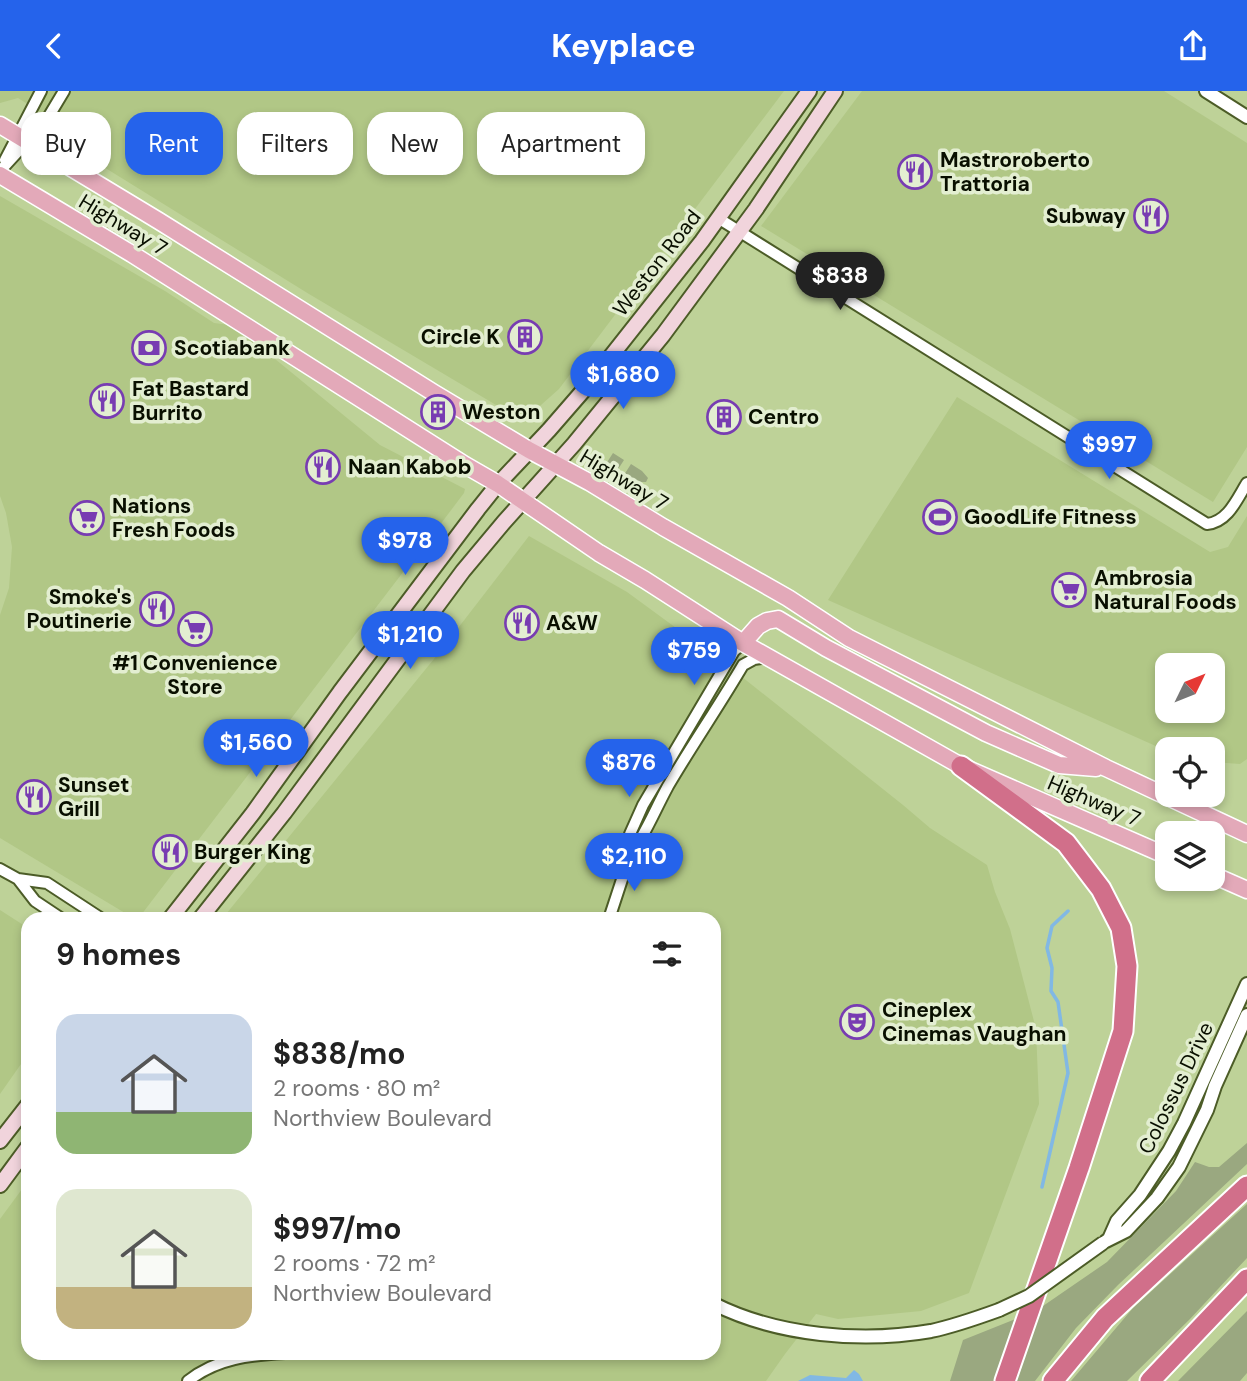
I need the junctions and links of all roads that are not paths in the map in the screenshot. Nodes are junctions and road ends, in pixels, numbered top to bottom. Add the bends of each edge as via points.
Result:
1 (41, 91) edge
2 (64, 91) edge
3 (809, 91) edge
4 (835, 91) edge
5 (1206, 91) edge
6 (33, 112) edge
7 (51, 112) edge
8 (1247, 117) edge
9 (0, 125) edge
10 (21, 137) edge
11 (21, 140) edge
12 (0, 171) edge
13 (83, 175) edge
14 (718, 218) junction
15 (739, 231) junction
16 (529, 450) junction
17 (556, 464) junction
18 (1247, 483) edge
19 (498, 484) junction
20 (523, 502) junction
21 (743, 643) junction
22 (768, 657) junction
23 (961, 766) junction
24 (1106, 768) junction
25 (1247, 834) edge
26 (1155, 851) edge
27 (629, 857) junction
28 (0, 869) edge
29 (18, 879) junction
30 (1225, 880) edge
31 (1247, 890) edge
32 (52, 912) edge
33 (91, 912) edge
34 (175, 912) edge
35 (206, 912) edge
36 (611, 912) edge
37 (1247, 984) edge
38 (1247, 1014) edge
39 (21, 1114) edge
40 (0, 1141) edge
41 (21, 1156) edge
42 (0, 1185) edge
43 (1247, 1186) edge
44 (1106, 1241) junction
45 (1247, 1279) edge
46 (721, 1307) edge
47 (229, 1360) edge
48 (188, 1381) edge
49 (1005, 1381) edge
50 (1053, 1381) edge
51 (1150, 1381) edge

1 - 6 street
2 - 7 street
3 - 14 main road, Weston Road
4 - 15 main road
5 - 8 street
9 - 10 main road, Highway 7
11 - 12 street
12 - 19 main road, Highway 7
13 - 16 main road, Highway 7
14 - 15 street
14 - 16 main road, Weston Road via 589,384
15 - 17 main road via 663,335
15 - 18 street via 1207,524 1223,519
16 - 17 main road, Highway 7
16 - 19 main road, Weston Road
17 - 20 main road
17 - 24 main road, Highway 7 via 849,638
19 - 20 main road, Highway 7
19 - 34 main road, Weston Road
20 - 21 main road, Highway 7
20 - 35 main road via 463,571
21 - 22 main road, Highway 7
21 - 24 main road via 758,626 778,619 986,733 1059,765
21 - 27 street via 643,805 629,834
22 - 23 main road, Highway 7
22 - 27 street via 743,665
23 - 26 main road, Highway 7
23 - 49 highway via 1066,843 1101,889 1121,928 1127,966 1123,1031
24 - 25 main road, Highway 7
27 - 36 street
28 - 29 street
29 - 32 street via 35,901
29 - 33 street via 47,883
30 - 31 main road
37 - 44 street, Colossus Drive via 1169,1151
38 - 44 street, Colossus Drive via 1179,1167 1126,1231
39 - 40 main road
41 - 42 main road
43 - 50 highway via 1105,1318
44 - 46 street, Colossus Drive, bridge via 1029,1296 967,1322 933,1330 890,1336 817,1333 785,1328
45 - 51 highway
47 - 48 street

